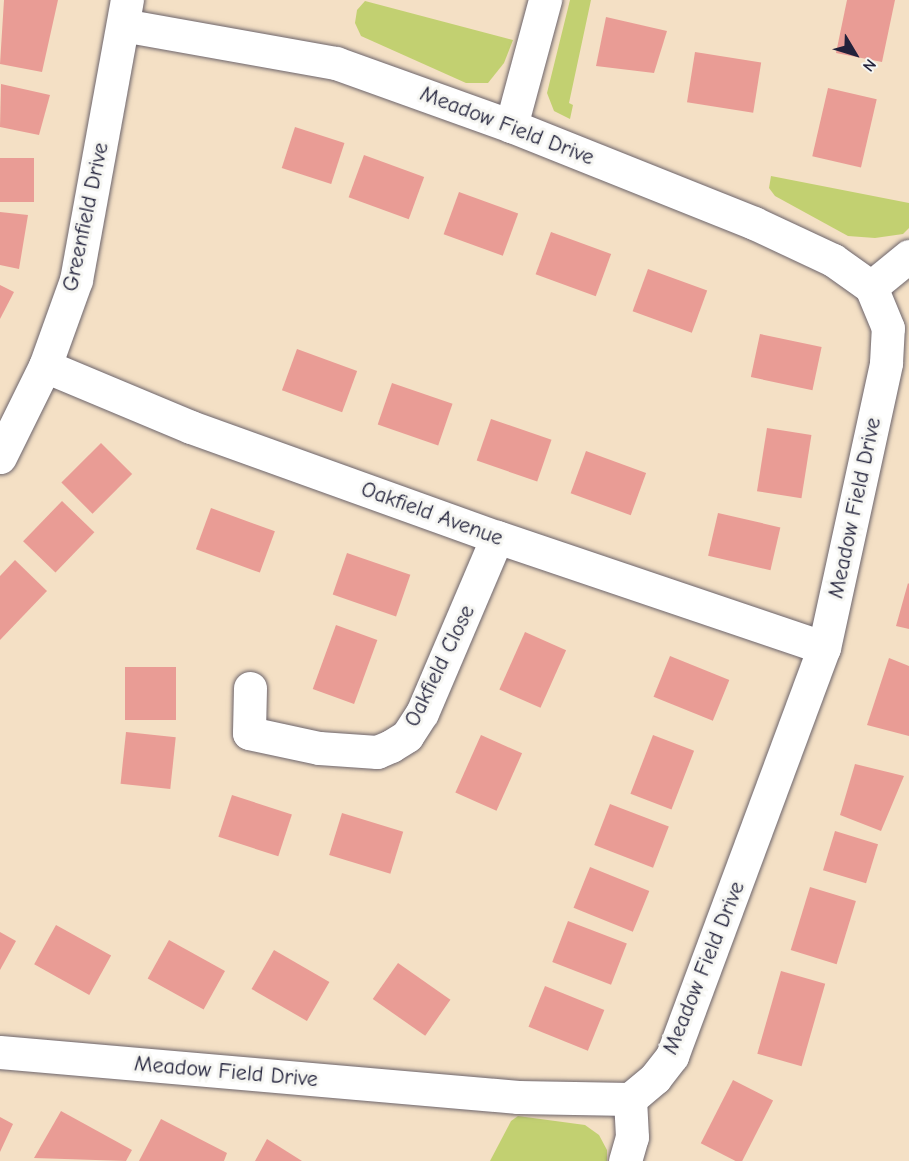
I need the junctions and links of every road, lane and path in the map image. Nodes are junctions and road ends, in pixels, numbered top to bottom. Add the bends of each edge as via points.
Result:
1 (545, 0) edge
2 (125, 13) edge
3 (511, 126) junction
4 (909, 256) edge
5 (871, 287) junction
6 (45, 366) junction
7 (0, 457) edge
8 (496, 537) junction
9 (824, 648) junction
10 (250, 688) dead end
11 (0, 1052) edge
12 (630, 1099) junction
13 (625, 1161) edge

1 - 3 street
2 - 3 street, Meadow Field Drive via 336,63
2 - 6 street, Greenfield Drive via 76,280
3 - 5 street, Meadow Field Drive via 754,223 833,260
4 - 5 street
5 - 9 street, Meadow Field Drive via 888,328 886,363
6 - 7 street, Greenfield Drive
6 - 8 street, Oakfield Avenue via 191,427
8 - 9 street, Oakfield Avenue
8 - 10 street, Oakfield Close via 422,713 406,735 391,746 376,752 319,748 249,733
9 - 12 street, Meadow Field Drive via 676,1046 655,1078
11 - 12 street, Meadow Field Drive via 518,1097
12 - 13 street via 632,1137

